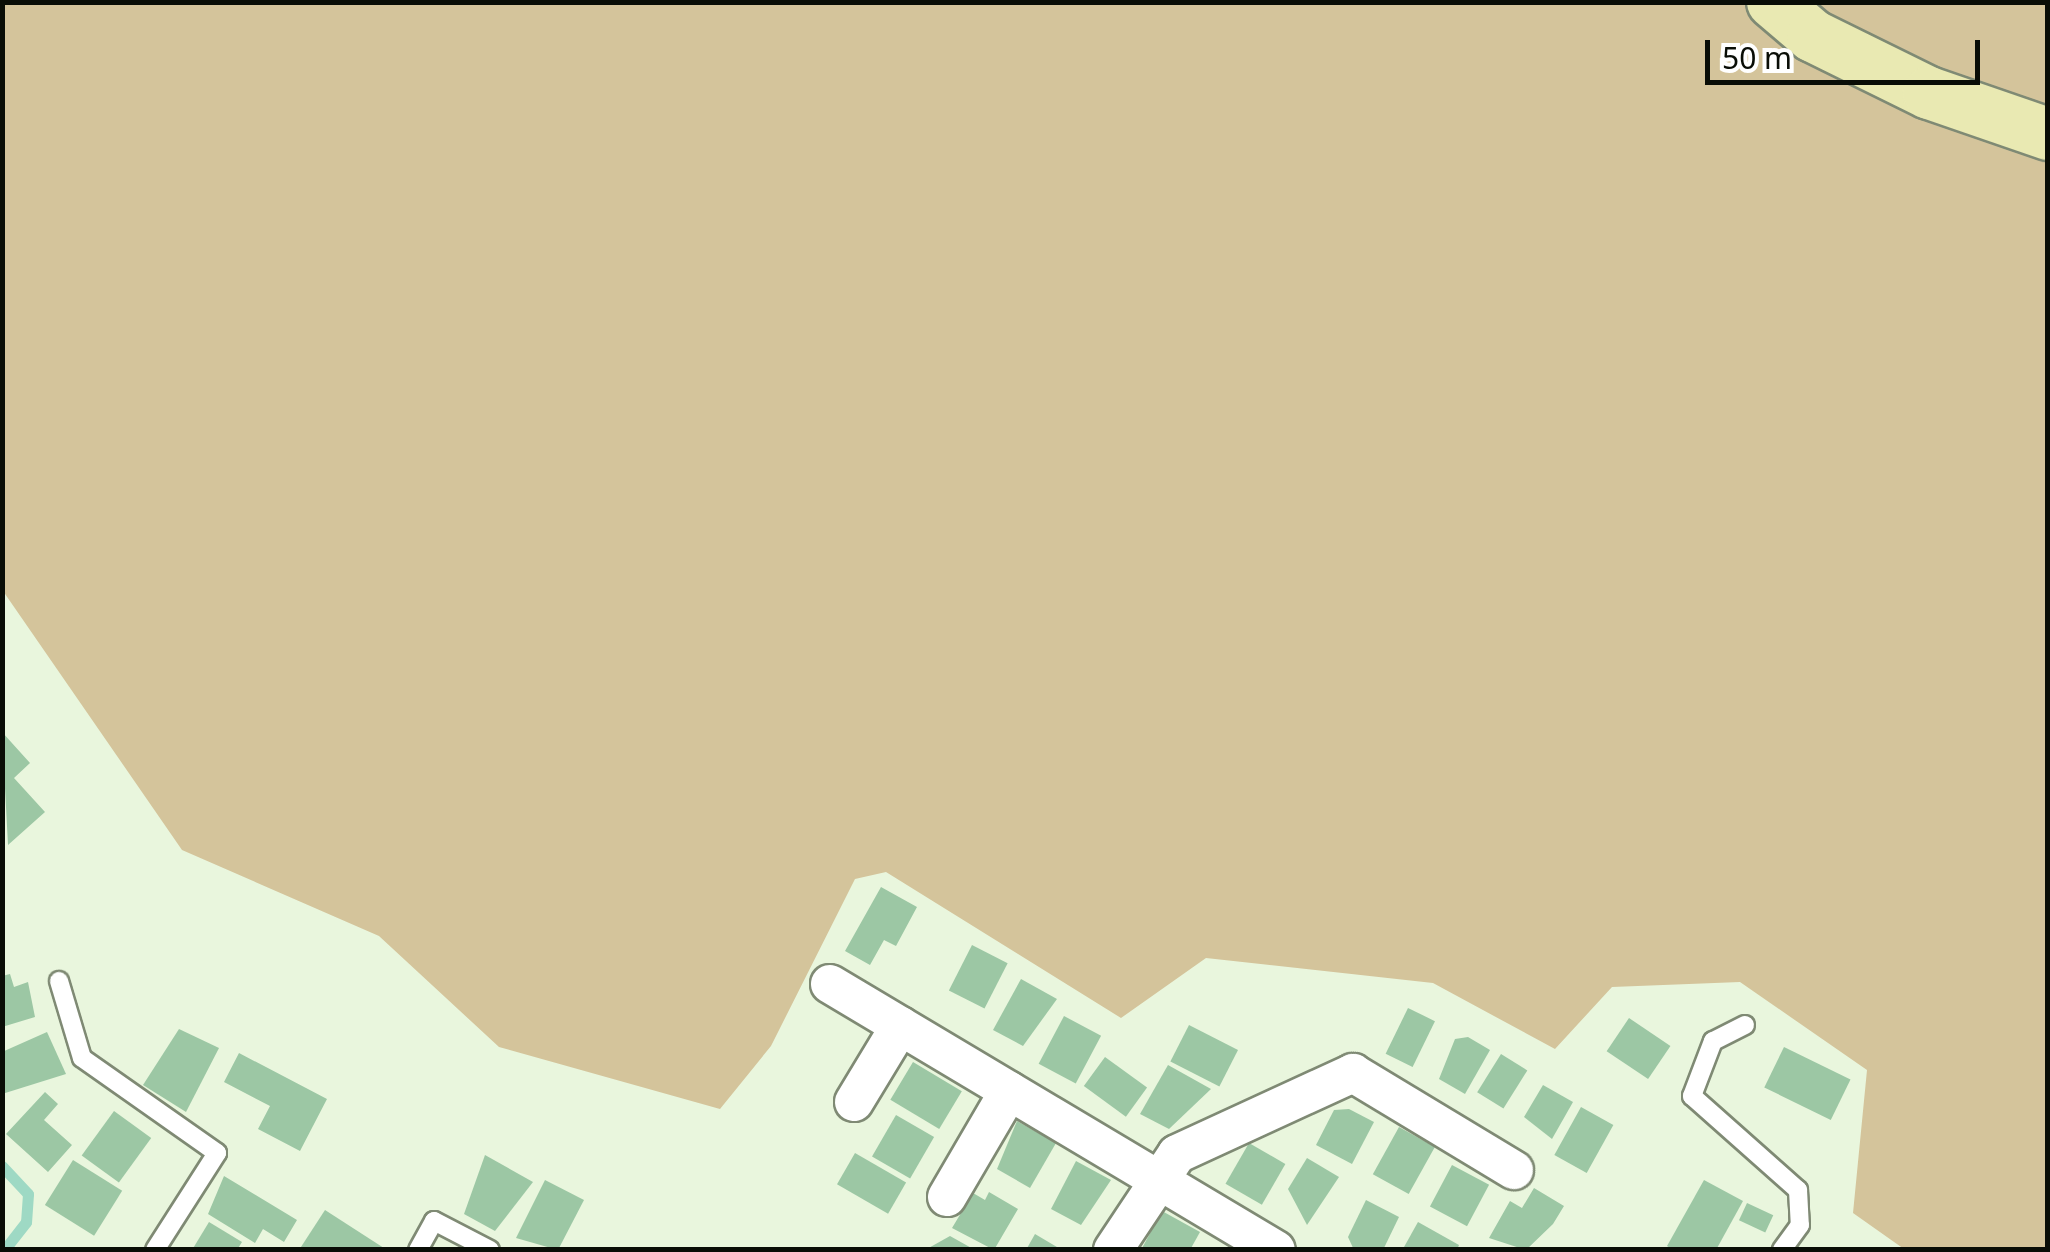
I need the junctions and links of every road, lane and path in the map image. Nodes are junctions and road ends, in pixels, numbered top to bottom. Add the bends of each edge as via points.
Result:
1 (1774, 2) edge
2 (2048, 134) edge
3 (59, 981) dead end
4 (830, 984) dead end
5 (1745, 1024) dead end
6 (900, 1026) junction
7 (1009, 1091) junction
8 (854, 1102) dead end
9 (1514, 1170) dead end
10 (1157, 1178) junction
11 (947, 1197) dead end
12 (155, 1250) edge
13 (418, 1250) edge
14 (490, 1250) edge
15 (1114, 1250) edge
16 (1276, 1250) edge
17 (1782, 1250) edge

1 - 2 main road via 1813,36 1929,93
3 - 12 lane via 82,1058 217,1153
4 - 6 street
5 - 17 lane via 1713,1041 1692,1096 1798,1190 1800,1225
6 - 7 street
6 - 8 street
7 - 10 street
7 - 11 street
9 - 10 street via 1352,1073 1177,1154
10 - 15 street
10 - 16 street
13 - 14 lane via 434,1222

